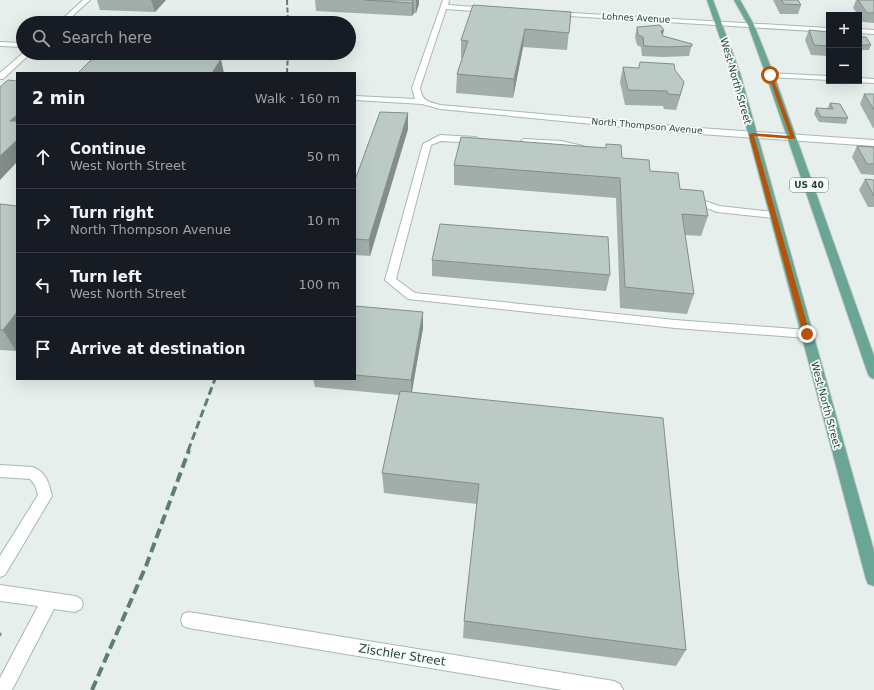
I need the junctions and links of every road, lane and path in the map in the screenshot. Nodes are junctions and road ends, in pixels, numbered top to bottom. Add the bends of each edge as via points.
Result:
1 (87, 0) edge
2 (710, 0) edge
3 (737, 0) edge
4 (445, 4) edge
5 (499, 10) edge
6 (546, 13) edge
7 (69, 16) edge
8 (719, 23) junction
9 (751, 25) junction
10 (826, 30) edge
11 (862, 31) edge
12 (874, 32) edge
13 (0, 44) edge
14 (16, 45) edge
15 (19, 60) edge
16 (770, 75) junction
17 (0, 77) edge
18 (826, 78) edge
19 (862, 80) edge
20 (874, 81) edge
21 (356, 98) edge
22 (422, 102) junction
23 (752, 135) junction
24 (793, 138) junction
25 (485, 140) edge
26 (516, 142) edge
27 (874, 143) edge
28 (591, 150) edge
29 (683, 195) edge
30 (774, 215) junction
31 (807, 334) junction
32 (874, 374) edge
33 (0, 471) edge
34 (0, 570) edge
35 (874, 580) edge
36 (0, 593) edge
37 (50, 600) junction
38 (75, 604) dead end
39 (189, 620) dead end
40 (565, 686) edge
41 (3, 690) edge
42 (614, 690) edge

1 - 7 street
2 - 8 main road, West North Street
3 - 9 main road, US 40
4 - 5 street
4 - 22 street via 416,88
6 - 8 street, Lohnes Avenue
8 - 9 street, Lohnes Avenue
8 - 23 main road, West North Street via 736,73
9 - 10 street, Lohnes Avenue
9 - 16 main road, US 40
11 - 12 street
13 - 14 street
15 - 17 street
16 - 18 street
16 - 24 main road, US 40
19 - 20 street
21 - 22 street, North Thompson Avenue
22 - 23 street, North Thompson Avenue via 440,107
23 - 24 street, North Thompson Avenue
23 - 30 main road, West North Street
24 - 27 street, North Thompson Avenue
24 - 32 main road, US 40
25 - 31 street via 440,138 427,144 390,280 412,296 675,324
26 - 28 street via 561,144
29 - 30 street via 717,210
30 - 31 main road, West North Street
31 - 35 main road, West North Street
33 - 34 street via 33,474 42,482 45,496
36 - 37 street
37 - 38 street
37 - 41 street
39 - 40 street, Zischler Street
40 - 42 street, Zischler Street

